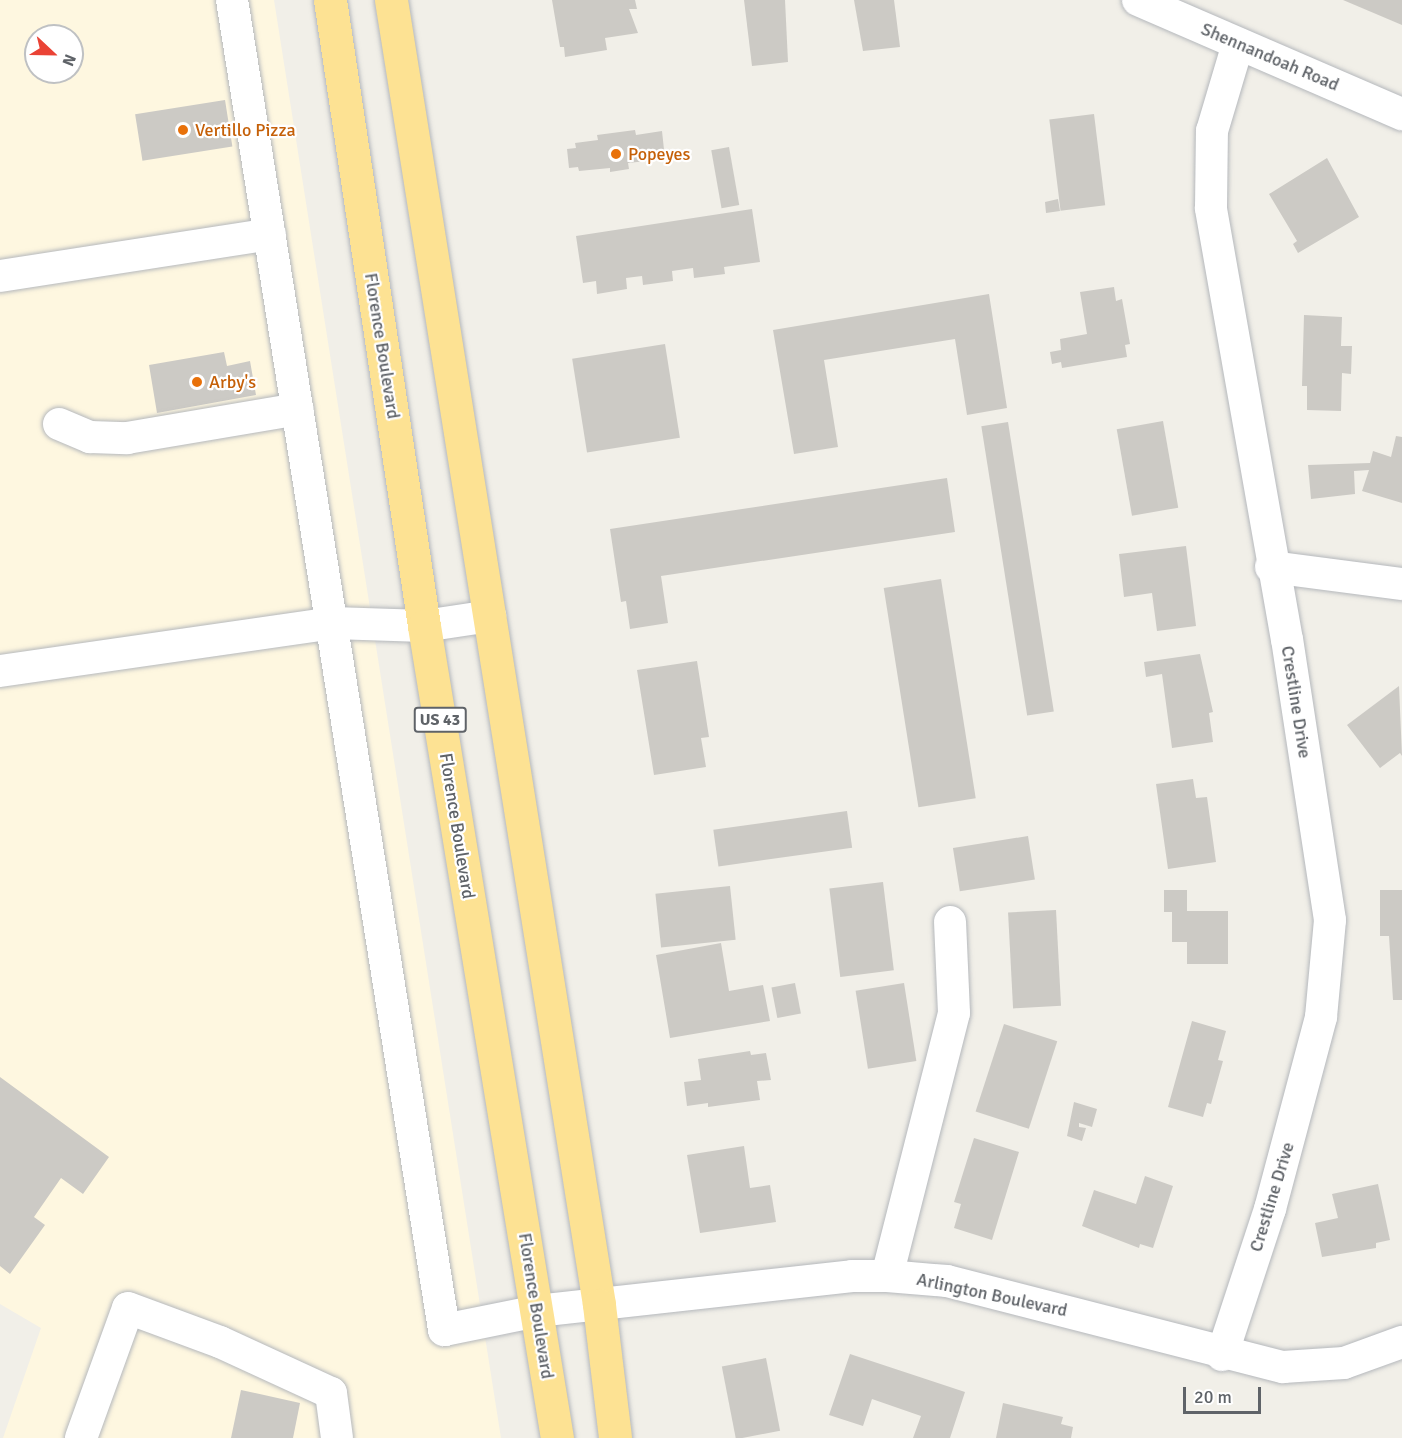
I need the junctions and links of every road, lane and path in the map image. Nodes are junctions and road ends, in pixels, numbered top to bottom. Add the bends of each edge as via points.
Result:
1 (232, 0) edge
2 (330, 0) edge
3 (391, 0) edge
4 (1138, 0) edge
5 (1238, 44) junction
6 (1402, 114) edge
7 (270, 234) junction
8 (0, 276) edge
9 (298, 409) junction
10 (59, 424) dead end
11 (1271, 567) junction
12 (1402, 584) edge
13 (490, 616) junction
14 (333, 623) junction
15 (424, 626) junction
16 (0, 671) edge
17 (950, 922) dead end
18 (886, 1276) junction
19 (599, 1305) junction
20 (537, 1311) junction
21 (1402, 1342) edge
22 (1222, 1355) junction
23 (81, 1438) edge
24 (338, 1438) edge
25 (557, 1438) edge
26 (615, 1438) edge

1 - 7 street
2 - 15 highway, Florence Boulevard / US 43
3 - 13 highway
4 - 5 street, Shennandoah Road
5 - 6 street, Shennandoah Road
5 - 11 street, Crestline Drive via 1212,131 1211,208
7 - 8 street
7 - 9 street
9 - 10 street via 127,438 90,437
9 - 14 street
11 - 12 street
11 - 22 street, Crestline Drive via 1317,830 1330,920 1329,952 1321,1017 1296,1112
13 - 15 street
13 - 19 highway
14 - 15 street
14 - 16 street
14 - 20 street, Arlington Boulevard via 444,1330
15 - 20 highway, Florence Boulevard / US 43
17 - 18 street via 954,1013
18 - 19 street, Arlington Boulevard via 852,1276
18 - 22 street, Arlington Boulevard via 957,1284
19 - 20 street, Arlington Boulevard
19 - 26 highway
20 - 25 highway, Florence Boulevard / US 43
21 - 22 street, Arlington Boulevard via 1344,1363 1314,1368 1283,1367
23 - 24 street via 128,1308 220,1342 331,1393

